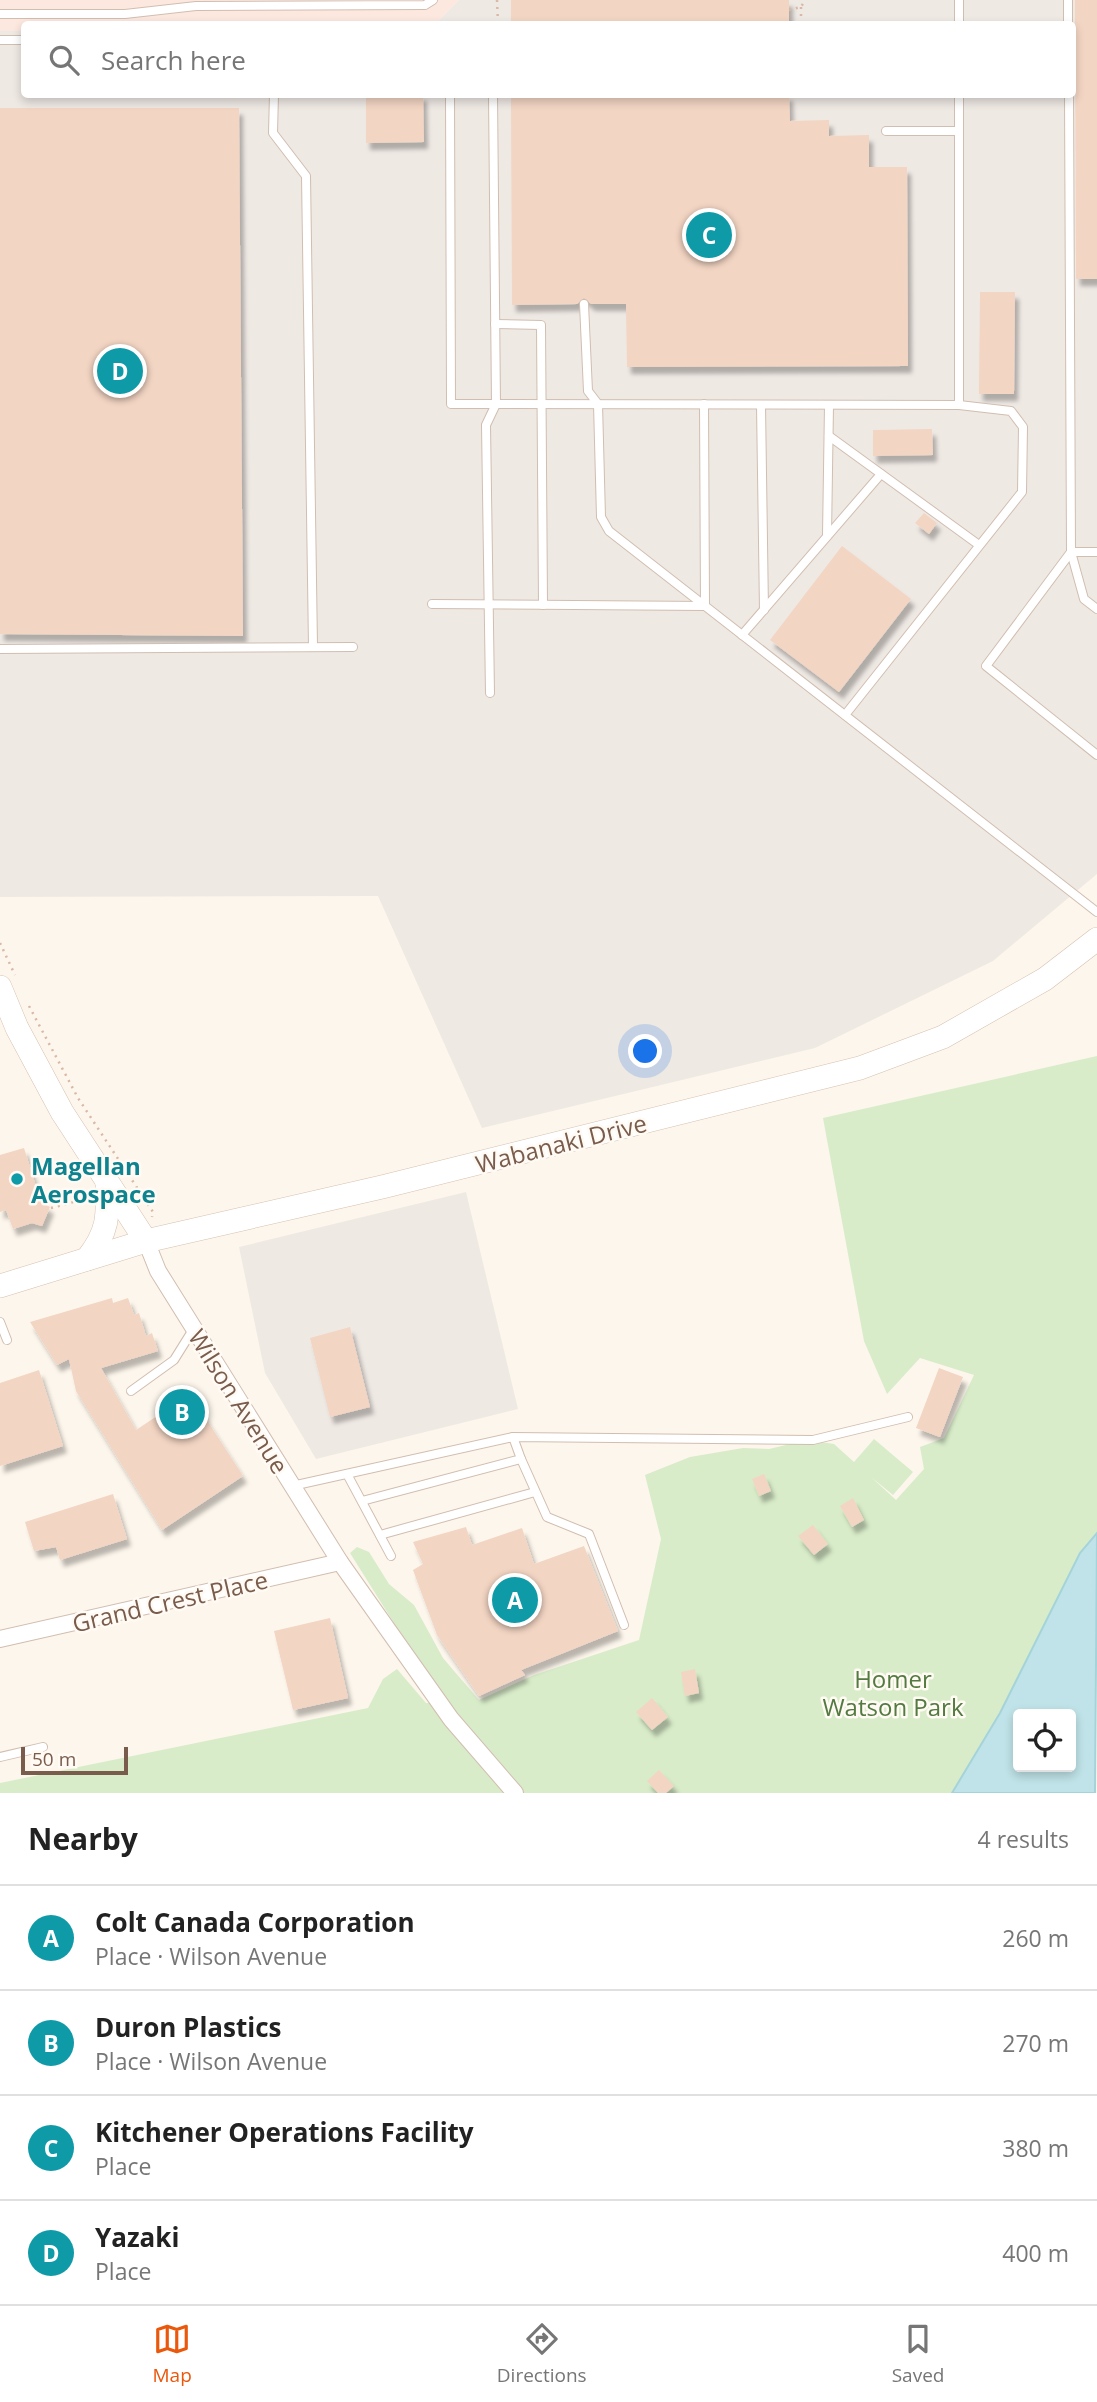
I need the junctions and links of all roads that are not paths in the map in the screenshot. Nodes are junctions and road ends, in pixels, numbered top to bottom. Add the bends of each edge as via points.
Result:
1 (433, 0) edge
2 (959, 0) edge
3 (1068, 0) edge
4 (196, 3) edge
5 (0, 14) edge
6 (959, 21) edge
7 (1068, 21) edge
8 (0, 40) edge
9 (21, 40) edge
10 (274, 98) edge
11 (450, 98) edge
12 (493, 98) edge
13 (959, 98) edge
14 (1069, 98) edge
15 (886, 131) dead end
16 (959, 131) junction
17 (584, 304) dead end
18 (495, 324) junction
19 (496, 404) junction
20 (541, 404) junction
21 (598, 404) junction
22 (704, 404) junction
23 (761, 405) junction
24 (829, 405) junction
25 (959, 405) junction
26 (829, 436) junction
27 (881, 474) junction
28 (827, 536) junction
29 (979, 545) junction
30 (1071, 552) junction
31 (1097, 552) edge
32 (432, 604) dead end
33 (489, 605) junction
34 (543, 605) junction
35 (705, 606) junction
36 (1097, 609) edge
37 (764, 610) junction
38 (742, 635) junction
39 (313, 647) junction
40 (353, 647) dead end
41 (0, 649) edge
42 (491, 693) dead end
43 (845, 715) junction
44 (1097, 755) edge
45 (1097, 912) edge
46 (1097, 939) edge
47 (8, 983) edge
48 (98, 1190) junction
49 (146, 1241) junction
50 (87, 1259) junction
51 (1, 1284) edge
52 (0, 1322) edge
53 (194, 1328) junction
54 (7, 1340) dead end
55 (131, 1391) dead end
56 (908, 1417) dead end
57 (513, 1437) junction
58 (521, 1459) junction
59 (347, 1474) junction
60 (292, 1486) junction
61 (535, 1492) junction
62 (362, 1501) junction
63 (380, 1535) junction
64 (391, 1556) dead end
65 (340, 1562) junction
66 (624, 1625) dead end
67 (0, 1639) edge
68 (43, 1747) dead end
69 (0, 1757) edge
70 (514, 1793) edge

1 - 4 lane via 425,5
2 - 6 lane
3 - 7 lane
4 - 5 lane via 125,14
8 - 9 lane
10 - 39 lane via 273,133 306,176
11 - 19 lane via 451,404
12 - 18 lane
13 - 16 lane
14 - 30 lane
15 - 16 lane
16 - 25 lane
17 - 21 lane via 588,391
18 - 19 lane
18 - 20 lane via 541,325
19 - 20 lane
19 - 33 lane via 486,425
20 - 21 lane
20 - 34 lane
21 - 22 lane
21 - 35 lane via 601,517 609,531
22 - 23 lane
22 - 35 lane
23 - 24 lane
23 - 37 lane
24 - 25 lane
24 - 26 lane
25 - 29 lane via 1011,411 1023,427 1022,492
26 - 27 lane
26 - 28 lane
27 - 28 lane
27 - 29 lane
28 - 37 lane
29 - 43 lane
30 - 31 lane
30 - 36 lane via 1084,599
30 - 44 lane via 986,666
32 - 33 lane
33 - 34 lane
33 - 42 lane
34 - 35 lane
35 - 38 lane
37 - 38 lane
38 - 43 lane
39 - 40 lane
39 - 41 lane
43 - 45 lane
46 - 49 street, Wabanaki Drive via 1045,979 943,1037 860,1068
47 - 48 street, Wilson Avenue via 17,1028
48 - 49 street, Wilson Avenue
48 - 50 street via 108,1216 101,1241
49 - 50 street, Wabanaki Drive
49 - 53 street, Wilson Avenue via 158,1272
50 - 51 street, Wabanaki Drive
52 - 54 lane
53 - 55 lane via 174,1360
53 - 60 street, Wilson Avenue
56 - 57 lane via 813,1440
57 - 58 lane
57 - 59 lane
58 - 61 lane
58 - 62 lane
59 - 60 lane
59 - 62 lane
60 - 65 street, Wilson Avenue
61 - 63 lane
61 - 66 lane via 547,1517 589,1534
62 - 63 lane
63 - 64 lane
65 - 67 street, Grand Crest Place
65 - 70 street, Wilson Avenue via 451,1719
68 - 69 lane

